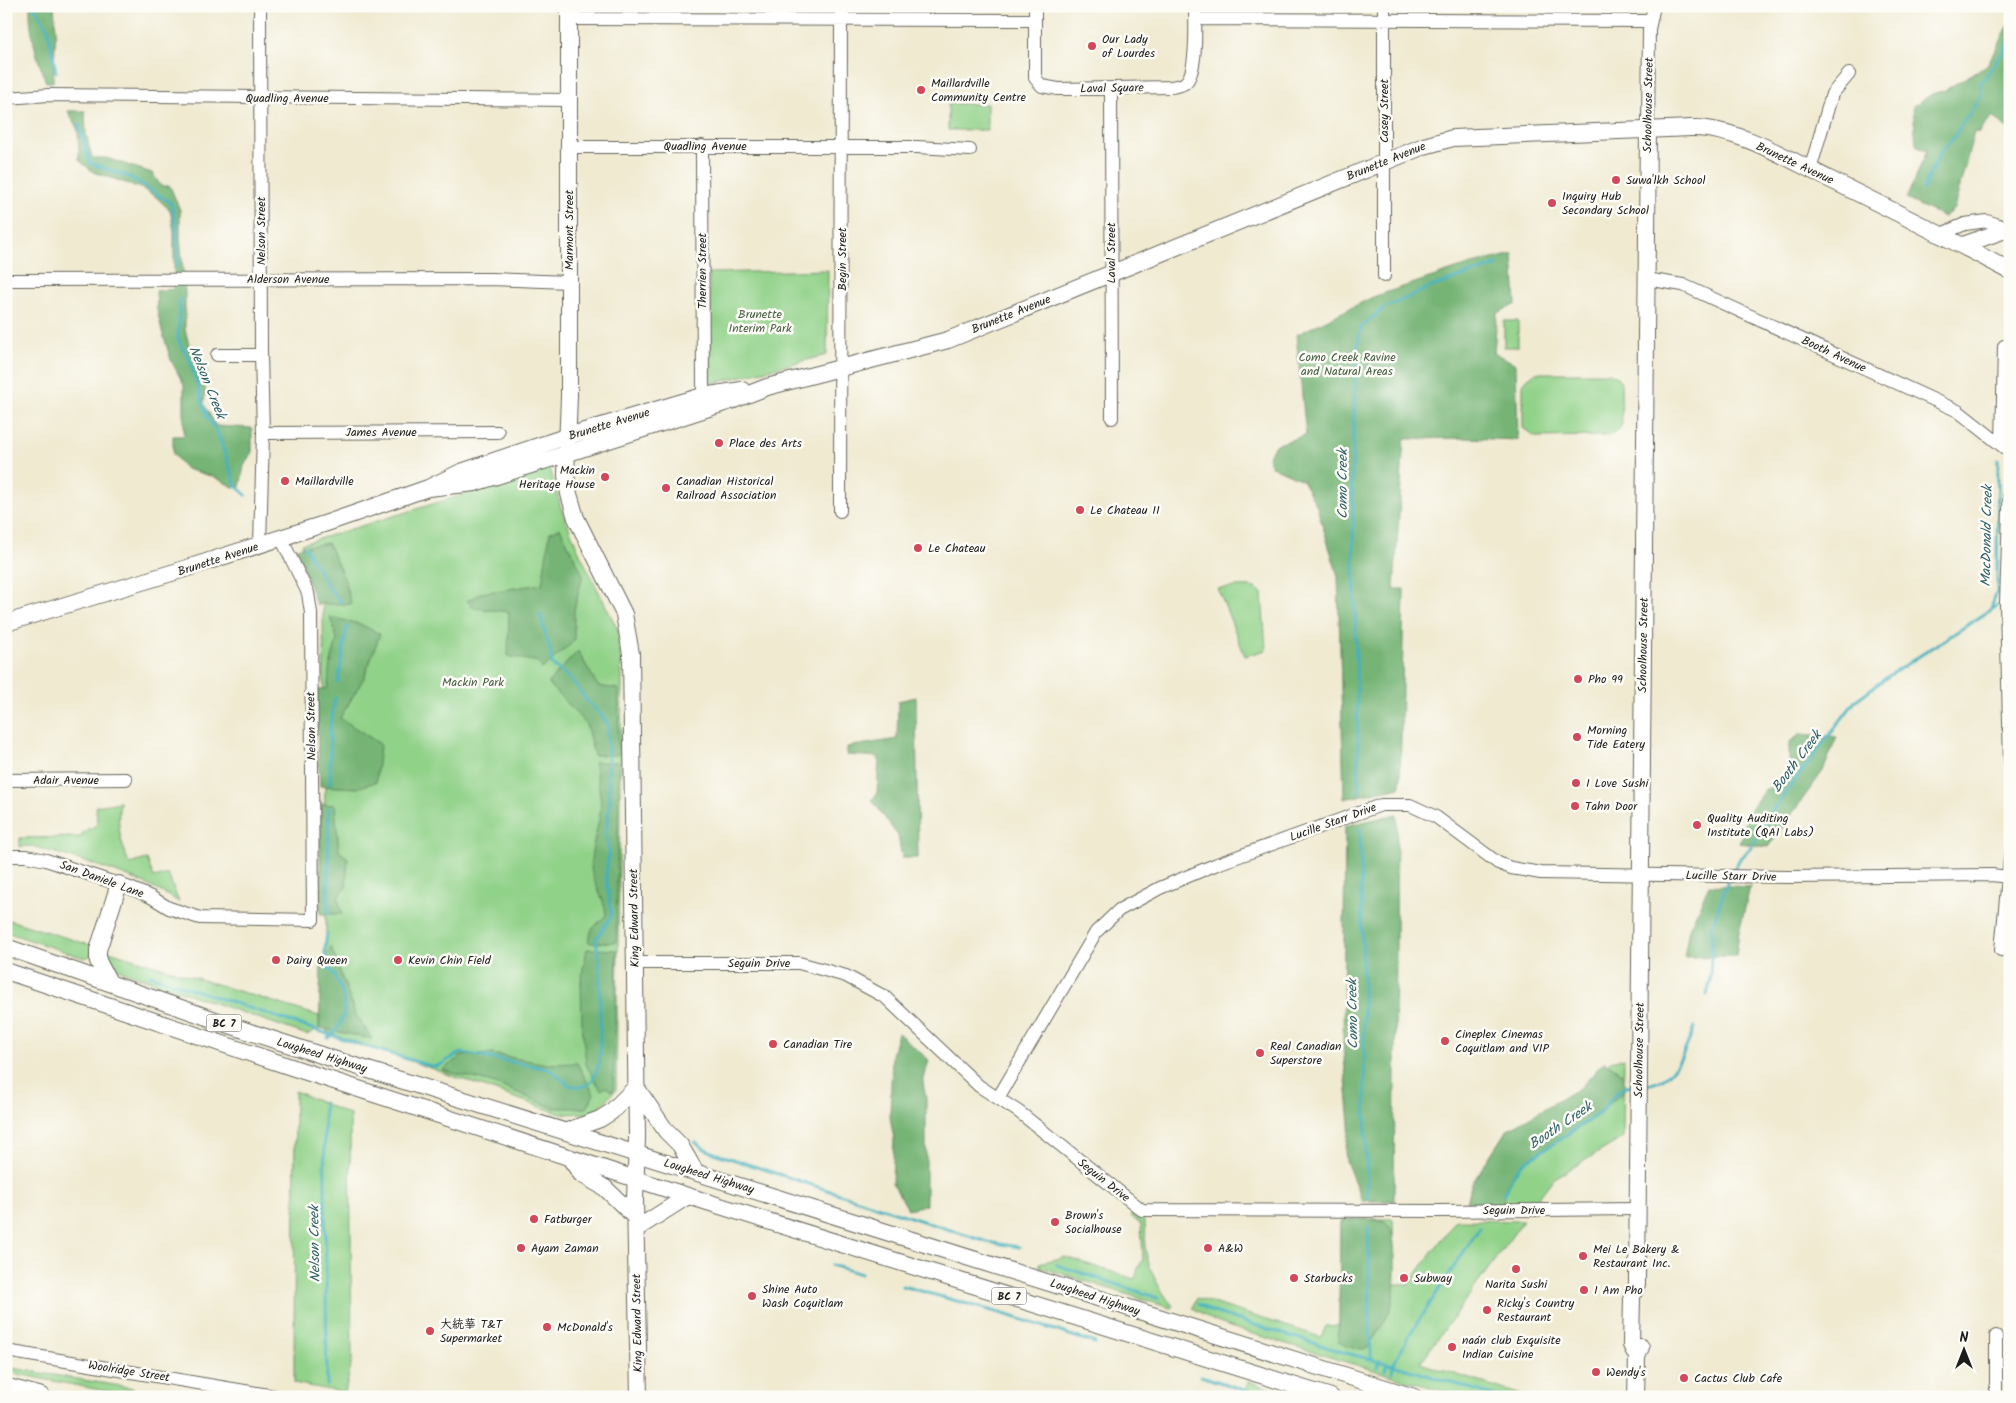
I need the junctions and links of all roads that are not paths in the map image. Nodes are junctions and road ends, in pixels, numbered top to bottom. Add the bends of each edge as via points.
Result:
1 (260, 6) edge
2 (841, 6) edge
3 (1035, 6) edge
4 (1384, 6) edge
5 (1654, 6) edge
6 (569, 12) edge
7 (1195, 12) edge
8 (841, 20) junction
9 (1035, 20) junction
10 (1384, 20) junction
11 (1649, 21) junction
12 (1850, 74) dead end
13 (1111, 88) junction
14 (6, 98) edge
15 (259, 98) junction
16 (569, 100) junction
17 (1648, 130) junction
18 (702, 146) junction
19 (569, 147) junction
20 (842, 148) junction
21 (970, 150) dead end
22 (1384, 162) junction
23 (1810, 170) junction
24 (2009, 229) edge
25 (1941, 234) junction
26 (1963, 245) junction
27 (2006, 269) edge
28 (1110, 273) junction
29 (1384, 276) dead end
30 (1646, 279) junction
31 (6, 280) edge
32 (261, 280) junction
33 (569, 282) junction
34 (2004, 346) dead end
35 (217, 355) dead end
36 (261, 355) junction
37 (841, 368) junction
38 (767, 387) junction
39 (703, 396) junction
40 (1112, 418) dead end
41 (498, 432) dead end
42 (263, 433) junction
43 (568, 436) junction
44 (2006, 449) edge
45 (566, 453) junction
46 (2010, 480) edge
47 (428, 488) junction
48 (840, 511) dead end
49 (281, 538) junction
50 (260, 545) junction
51 (6, 624) edge
52 (2010, 761) edge
53 (126, 779) dead end
54 (6, 780) edge
55 (6, 856) edge
56 (2010, 857) edge
57 (1641, 874) junction
58 (2008, 877) junction
59 (119, 884) junction
60 (313, 920) joint
61 (6, 947) edge
62 (2001, 950) dead end
63 (634, 963) junction
64 (6, 971) edge
65 (109, 982) junction
66 (636, 1087) junction
67 (998, 1098) junction
68 (567, 1131) junction
69 (636, 1153) junction
70 (569, 1157) junction
71 (695, 1171) junction
72 (636, 1178) junction
73 (688, 1196) junction
74 (1638, 1208) junction
75 (636, 1224) junction
76 (1996, 1336) dead end
77 (6, 1351) edge
78 (6, 1388) edge
79 (40, 1397) edge
80 (281, 1397) edge
81 (639, 1397) edge
82 (1331, 1397) edge
83 (1414, 1397) edge
84 (1636, 1397) edge
85 (1996, 1397) edge

1 - 15 street, Nelson Street
2 - 8 street, Begin Street
3 - 9 street, Laval Square
4 - 10 street, Casey Street
5 - 11 street, Schoolhouse Street
6 - 8 street
6 - 16 main road, Marmont Street
7 - 10 street
7 - 13 street, Laval Square via 1193,66 1185,83 1171,87
8 - 9 street
8 - 20 street, Begin Street
9 - 13 street, Laval Square via 1033,64 1038,83 1058,89
10 - 11 street
10 - 22 street, Casey Street
11 - 17 street, Schoolhouse Street
12 - 23 street via 1832,94
13 - 28 street, Laval Street
14 - 15 street, Quadling Avenue via 49,95
15 - 16 street, Quadling Avenue
15 - 32 street, Nelson Street
16 - 19 main road, Marmont Street
17 - 22 main road, Brunette Avenue via 1453,138
17 - 23 main road, Brunette Avenue via 1698,128 1720,131
17 - 30 main road, Schoolhouse Street
18 - 19 street, Quadling Avenue
18 - 20 street, Quadling Avenue
18 - 39 street, Therrien Street
19 - 33 main road, Marmont Street
20 - 21 street, Quadling Avenue
20 - 37 street, Begin Street
22 - 28 main road, Brunette Avenue
22 - 29 street, Casey Street
23 - 25 main road, Brunette Avenue
24 - 25 street via 1987,221 1965,224
24 - 26 main road
24 - 27 main road via 1995,246
25 - 26 main road, Brunette Avenue
26 - 27 main road, Brunette Avenue
28 - 37 main road, Brunette Avenue via 948,340
28 - 40 street, Laval Street
30 - 44 street, Booth Avenue via 1682,286 1958,411
30 - 57 main road, Schoolhouse Street
31 - 32 street, Alderson Avenue
32 - 33 street, Alderson Avenue
32 - 36 street, Nelson Street
33 - 43 main road, Marmont Street
34 - 44 street
35 - 36 street
36 - 42 street, Nelson Street
37 - 38 main road, Brunette Avenue
37 - 48 street, Begin Street
38 - 39 main road, Brunette Avenue
38 - 45 main road, Brunette Avenue
39 - 43 main road, Brunette Avenue
41 - 42 street, James Avenue
42 - 50 street, Nelson Street
43 - 45 main road, Marmont Street
43 - 47 main road, Brunette Avenue via 461,472
45 - 47 main road, Brunette Avenue via 475,483
45 - 63 main road, King Edward Street via 566,483 576,518 618,600 630,642
46 - 52 street via 2006,603
47 - 49 main road, Brunette Avenue
49 - 50 main road, Brunette Avenue
49 - 60 street, Nelson Street via 308,593 311,613
50 - 51 main road, Brunette Avenue
53 - 54 street, Adair Avenue
55 - 59 street, San Daniele Lane via 41,858
56 - 58 street
57 - 58 street, Lucille Starr Drive
57 - 67 street, Lucille Starr Drive via 1540,873 1510,868 1487,856 1436,816 1410,806 1381,805 1217,864 1119,910 1096,932
57 - 74 main road, Schoolhouse Street
58 - 62 street
59 - 60 street, San Daniele Lane via 169,908 200,918
59 - 65 main road via 98,950 98,961
61 - 65 main road, Lougheed Highway / BC 7
63 - 66 main road, King Edward Street
63 - 67 street, Seguin Drive via 799,963 846,976 885,997 961,1070
64 - 70 main road, Lougheed Highway / BC 7
65 - 68 main road, Lougheed Highway / BC 7 via 247,1031
66 - 68 main road via 610,1112
66 - 69 main road, King Edward Street
66 - 71 main road via 666,1131 680,1145
67 - 74 street, Seguin Drive via 1142,1210 1150,1212
68 - 69 main road, Lougheed Highway / BC 7
69 - 71 main road, Lougheed Highway / BC 7
69 - 72 main road, King Edward Street
70 - 72 main road, Lougheed Highway / BC 7
70 - 75 main road via 580,1174 605,1188
71 - 83 main road, Lougheed Highway / BC 7
72 - 73 main road, Lougheed Highway / BC 7
72 - 75 main road, King Edward Street
73 - 75 main road
73 - 82 main road, Lougheed Highway / BC 7
74 - 84 main road, Schoolhouse Street via 1637,1284 1632,1297
75 - 81 main road, King Edward Street
76 - 85 street
77 - 80 street, Woolridge Street
78 - 79 highway

